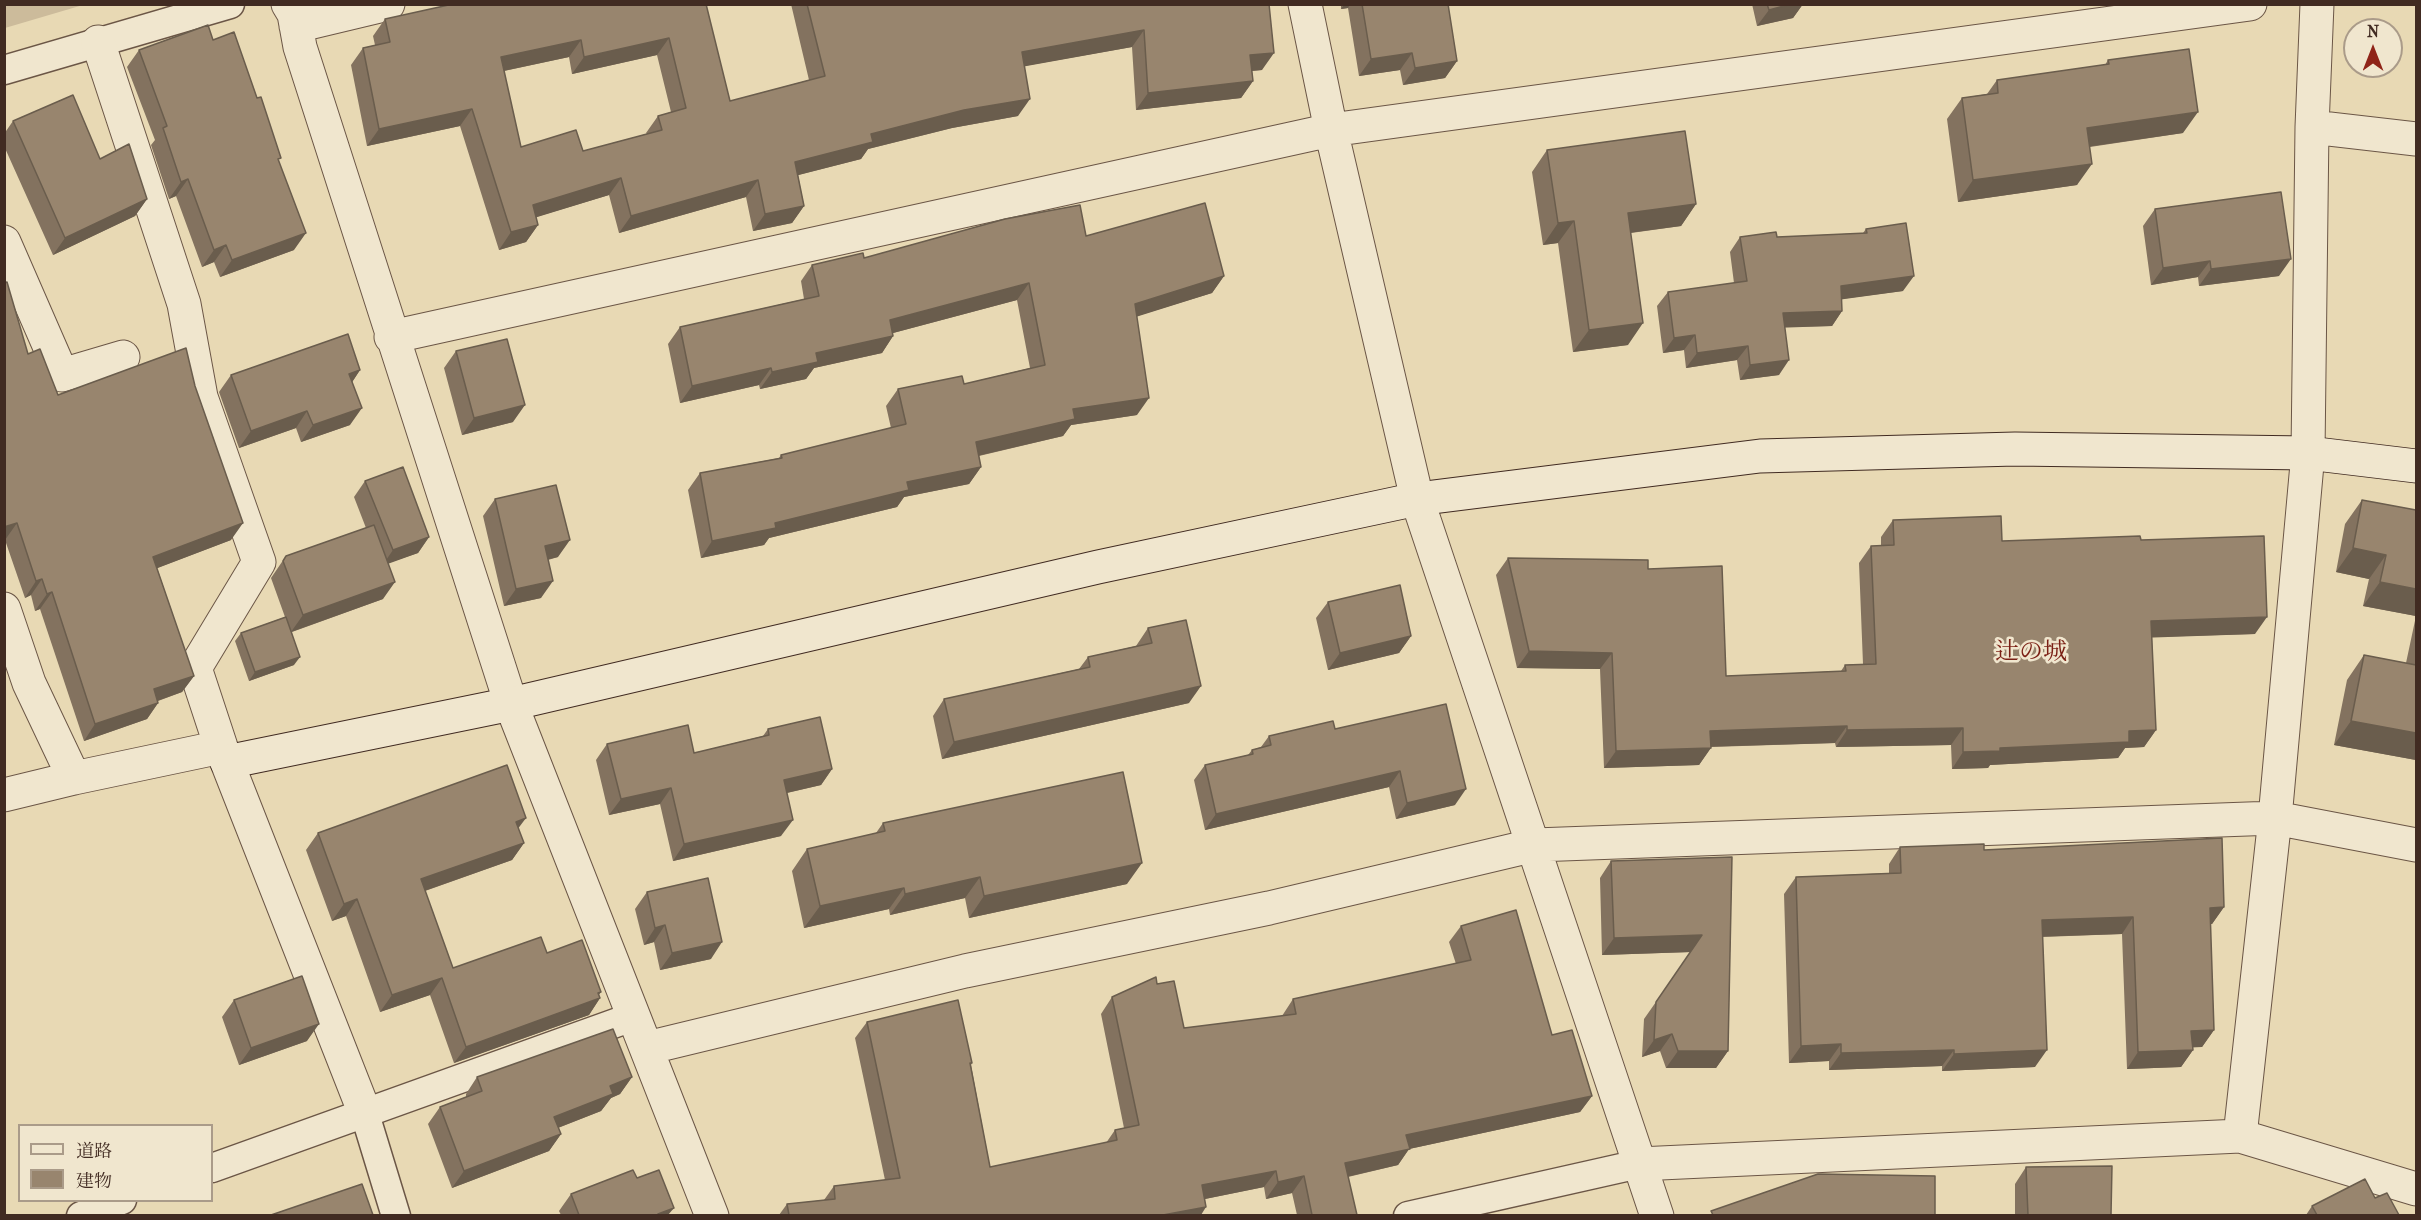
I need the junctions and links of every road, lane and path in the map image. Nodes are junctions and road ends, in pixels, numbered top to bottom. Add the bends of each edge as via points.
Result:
1 (230, 4) edge
2 (388, 4) edge
3 (1305, 4) edge
4 (2250, 4) edge
5 (2317, 4) edge
6 (292, 15) edge
7 (98, 42) junction
8 (4, 70) edge
9 (2312, 127) junction
10 (1331, 130) junction
11 (2416, 139) edge
12 (4, 242) edge
13 (392, 338) junction
14 (123, 357) dead end
15 (2308, 453) junction
16 (2416, 466) edge
17 (1417, 499) junction
18 (4, 609) edge
19 (511, 704) junction
20 (224, 755) junction
21 (74, 778) junction
22 (4, 795) edge
23 (2276, 819) junction
24 (2416, 845) edge
25 (1535, 846) junction
26 (635, 1016) junction
27 (647, 1048) junction
28 (364, 1111) junction
29 (2240, 1136) junction
30 (1639, 1164) junction
31 (213, 1168) edge
32 (2416, 1189) edge
33 (117, 1202) edge
34 (81, 1215) edge
35 (396, 1215) edge
36 (712, 1215) edge
37 (1408, 1215) edge
38 (1657, 1215) edge

1 - 7 lane
2 - 6 street
3 - 10 street
4 - 10 street
5 - 9 street
6 - 13 street
7 - 8 lane
7 - 20 street via 184,304 201,397 259,562 195,668
9 - 11 street
9 - 15 street
10 - 13 street
10 - 17 street
12 - 14 street via 62,375
13 - 19 street
15 - 16 street
15 - 17 street via 2015,449 1760,456
15 - 23 street
17 - 19 street via 1098,567
17 - 25 street
18 - 21 street via 29,683
19 - 20 street
19 - 26 street
20 - 21 street
20 - 28 street
21 - 22 street
23 - 24 street
23 - 25 street
23 - 29 street
25 - 27 street via 1269,908 965,971
25 - 30 street
26 - 27 street
26 - 28 lane
27 - 36 street
28 - 31 lane
28 - 35 lane
29 - 30 street
29 - 32 street
30 - 37 lane
30 - 38 street
33 - 34 lane

